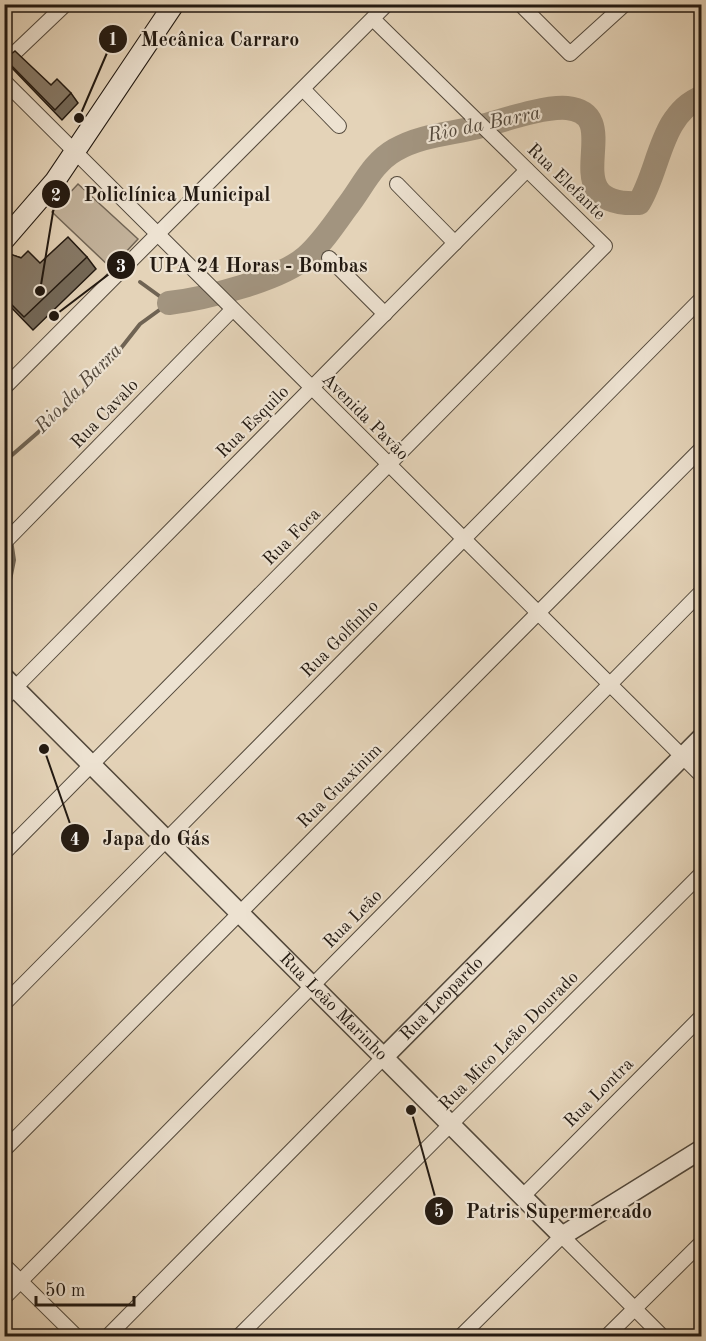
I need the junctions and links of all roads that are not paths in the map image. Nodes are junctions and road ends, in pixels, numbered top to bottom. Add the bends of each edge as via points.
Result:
1 (66, 4) edge
2 (174, 4) edge
3 (387, 4) edge
4 (520, 4) edge
5 (625, 4) edge
6 (373, 19) junction
7 (4, 63) edge
8 (4, 81) edge
9 (303, 89) junction
10 (339, 126) dead end
11 (74, 153) junction
12 (527, 170) junction
13 (397, 184) dead end
14 (157, 236) junction
15 (4, 240) edge
16 (455, 243) junction
17 (605, 246) joint
18 (329, 258) dead end
19 (702, 298) edge
20 (232, 310) junction
21 (385, 314) junction
22 (4, 388) edge
23 (311, 389) junction
24 (702, 448) edge
25 (389, 466) junction
26 (9, 539) edge
27 (463, 540) junction
28 (702, 591) edge
29 (537, 613) junction
30 (609, 685) junction
31 (8, 688) edge
32 (702, 737) edge
33 (682, 757) junction
34 (92, 765) junction
35 (702, 776) edge
36 (167, 840) junction
37 (4, 853) edge
38 (702, 873) edge
39 (240, 913) junction
40 (313, 985) junction
41 (4, 1004) edge
42 (702, 1016) edge
43 (384, 1057) junction
44 (451, 1124) junction
45 (702, 1149) edge
46 (4, 1150) edge
47 (523, 1196) junction
48 (562, 1236) junction
49 (702, 1242) edge
50 (4, 1265) edge
51 (21, 1281) junction
52 (4, 1298) edge
53 (635, 1309) junction
54 (76, 1336) edge
55 (108, 1336) edge
56 (239, 1336) edge
57 (461, 1336) edge
58 (607, 1336) edge
59 (662, 1336) edge

1 - 7 street
2 - 11 main road
3 - 6 street
4 - 5 street via 570,54
6 - 9 street
6 - 12 street, Rua Elefante
8 - 11 street, Avenida Pavão
9 - 10 street
9 - 14 street
11 - 14 street, Avenida Pavão
11 - 15 main road via 39,203
12 - 16 street, Rua Esquilo
12 - 17 street, Rua Elefante
13 - 16 street
14 - 20 street, Avenida Pavão
14 - 22 street
16 - 21 street, Rua Esquilo
17 - 25 street, Rua Foca
18 - 21 street
19 - 27 street, Rua Golfinho
20 - 23 street, Avenida Pavão
20 - 26 street, Rua Cavalo
21 - 23 street, Rua Esquilo
23 - 25 street, Avenida Pavão
23 - 31 street, Rua Esquilo
24 - 29 street, Rua Guaxinim
25 - 27 street, Avenida Pavão
25 - 34 street, Rua Foca
27 - 29 street, Avenida Pavão
27 - 36 street, Rua Golfinho
28 - 30 street, Rua Leão
29 - 30 street, Avenida Pavão
29 - 39 street, Rua Guaxinim
30 - 33 street, Avenida Pavão
30 - 40 street, Rua Leão
31 - 34 street, Rua Leão Marinho
32 - 33 street, Rua Leopardo
33 - 35 street, Avenida Pavão
33 - 43 street, Rua Leopardo
34 - 36 street, Rua Leão Marinho
34 - 37 street, Rua Foca
36 - 39 street, Rua Leão Marinho
36 - 41 street, Rua Golfinho
38 - 44 street, Rua Mico Leão Dourado
39 - 40 street, Rua Leão Marinho
39 - 46 street, Rua Guaxinim
40 - 43 street, Rua Leão Marinho
40 - 51 street, Rua Leão
42 - 47 street, Rua Lontra
43 - 44 street, Rua Leão Marinho
43 - 55 street, Rua Leopardo
44 - 47 street, Rua Leão Marinho
44 - 56 street, Rua Mico Leão Dourado
45 - 48 street
47 - 48 street, Rua Leão Marinho
48 - 53 street, Rua Leão Marinho
48 - 57 street
49 - 53 street
50 - 51 street
51 - 52 street, Rua Leão
51 - 54 street
53 - 58 street
53 - 59 street, Rua Leão Marinho

